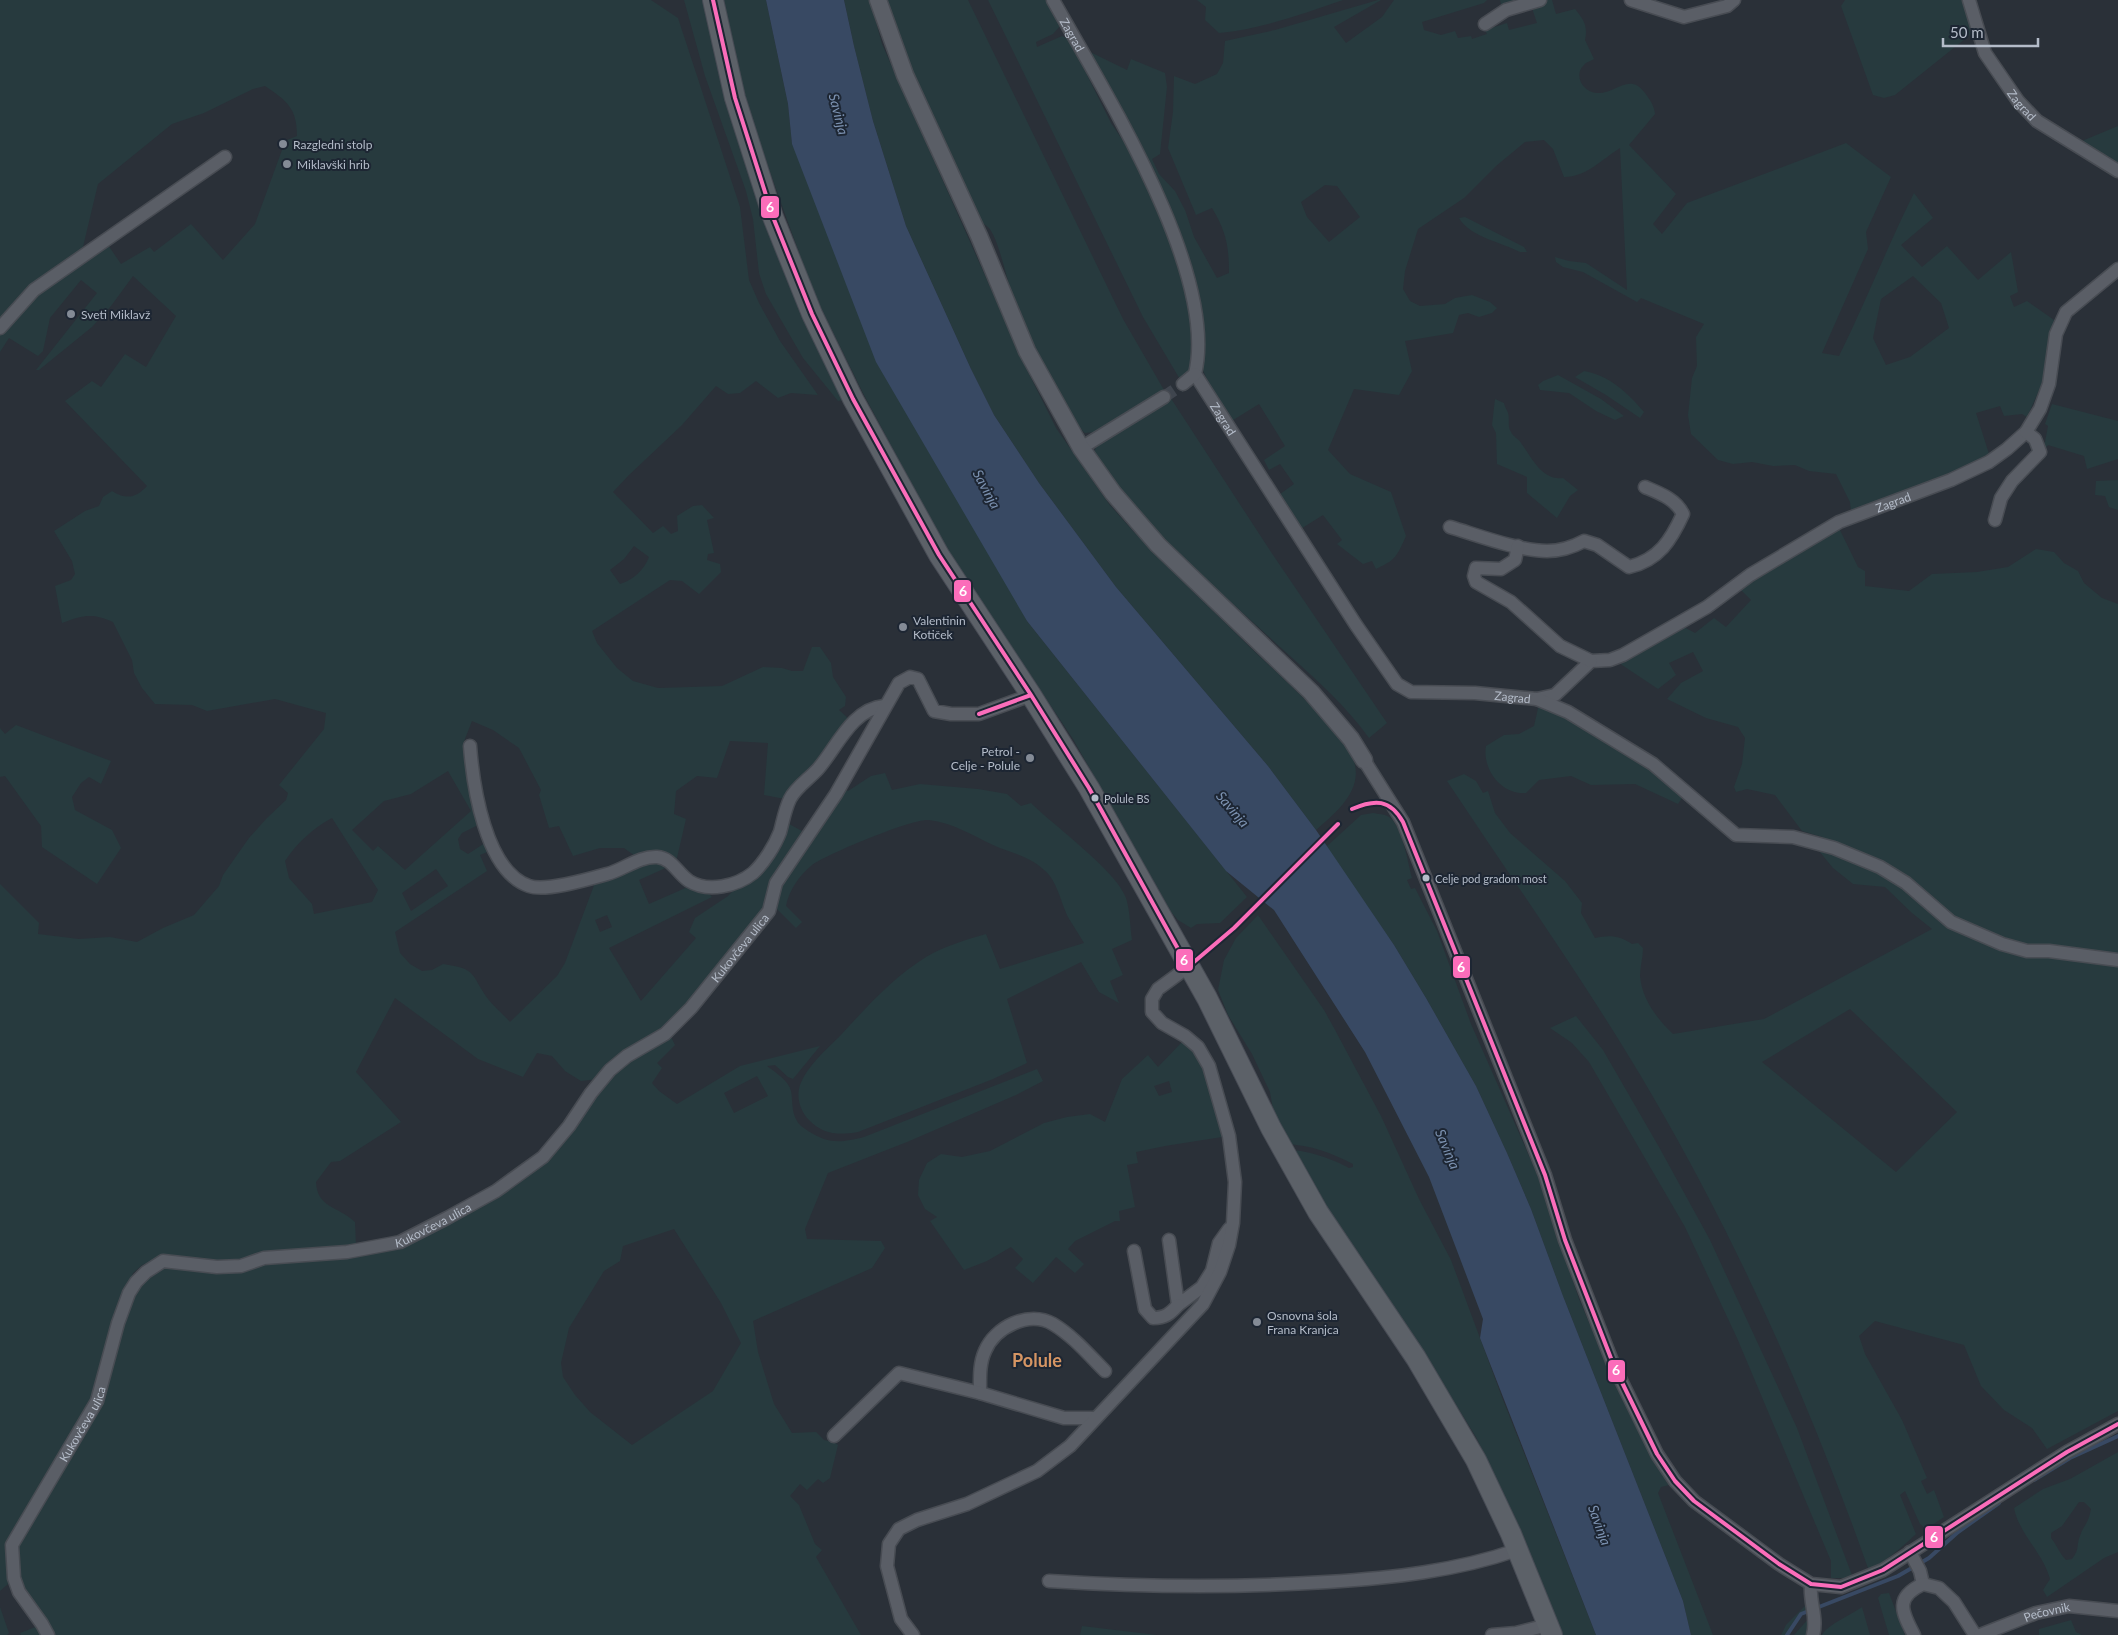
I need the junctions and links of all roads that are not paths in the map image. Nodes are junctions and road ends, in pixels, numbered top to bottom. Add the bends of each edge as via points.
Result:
1 (713, 0) edge
2 (878, 0) edge
3 (1053, 0) edge
4 (1540, 0) edge
5 (1631, 0) edge
6 (1734, 0) edge
7 (1969, 0) edge
8 (1485, 24) dead end
9 (225, 157) dead end
10 (2118, 171) edge
11 (2118, 269) edge
12 (0, 328) edge
13 (1195, 374) junction
14 (1183, 384) tunnel mouth
15 (1164, 397) tunnel mouth
16 (2026, 432) junction
17 (1081, 448) junction
18 (1645, 487) dead end
19 (1995, 520) dead end
20 (1450, 527) dead end
21 (1518, 546) junction
22 (1591, 661) junction
23 (1031, 695) junction
24 (1537, 699) junction
25 (884, 706) junction
26 (470, 746) dead end
27 (1364, 760) joint
28 (2118, 960) edge
29 (1188, 967) junction
30 (1233, 1222) junction
31 (1169, 1240) dead end
32 (1134, 1252) dead end
33 (1178, 1305) junction
34 (1105, 1371) dead end
35 (980, 1393) junction
36 (1094, 1418) junction
37 (2118, 1424) edge
38 (834, 1436) dead end
39 (1518, 1550) junction
40 (1917, 1567) junction
41 (1049, 1581) dead end
42 (1812, 1584) junction
43 (2118, 1610) edge
44 (1550, 1630) edge
45 (48, 1635) edge
46 (913, 1635) edge
47 (1492, 1635) edge
48 (1813, 1635) edge
49 (1914, 1635) edge
50 (1975, 1635) edge
51 (1980, 1635) edge

1 - 23 main road via 735,98 773,217 812,314 853,399 939,555
2 - 17 street via 905,75 1027,352
3 - 13 street, Zagrad via 1147,170 1183,262 1196,311 1198,361
4 - 8 street via 1506,10
5 - 6 street via 1684,17 1727,6
7 - 10 street, Zagrad via 1985,53 2018,102 2037,121
9 - 12 street via 34,290
11 - 16 street, Zagrad via 2066,312 2056,334 2048,384 2040,409
13 - 14 street
13 - 24 street, Zagrad via 1397,684 1412,692 1475,693
15 - 17 street
16 - 19 street via 2035,439 2040,452 2012,481 2001,498
16 - 22 street, Zagrad via 1989,462 1951,480 1839,522 1750,575 1707,607 1623,655 1610,660
17 - 27 street via 1113,493 1158,545 1311,692 1351,738
18 - 21 street via 1667,497 1680,507 1683,514 1673,536 1644,564 1629,567 1597,545 1584,541 1547,552
20 - 21 street
21 - 22 street via 1515,560 1501,569 1476,568 1476,582 1511,602 1560,646
22 - 24 street, Zagrad via 1555,695
23 - 25 street, Kukovčeva ulica via 979,714 951,714 934,711 918,680 910,676 899,683
23 - 29 main road via 1088,788
24 - 28 street, Zagrad via 1568,712 1653,764 1736,835 1793,837 1834,848 1880,866 1906,883 1951,922 1995,942 2027,951
25 - 26 street via 874,706 861,716 800,786 791,798 779,833 753,873 732,885 715,887 690,881 671,862 651,857 608,874 550,888 530,886 516,878 501,862 478,806
25 - 45 street, Kukovčeva ulica via 836,794 776,883 769,911 691,1008 665,1034 610,1070 544,1157 496,1191 400,1242 347,1252 264,1258 241,1266 217,1267 164,1261 136,1282 118,1323 97,1401 12,1545 14,1578 19,1592
27 - 42 street via 1403,822 1545,1175 1565,1240 1614,1366 1656,1454 1694,1501 1779,1564
29 - 30 street via 1158,989 1152,999 1152,1012 1162,1023 1198,1047 1209,1066 1233,1160
29 - 39 main road via 1318,1212 1416,1358 1476,1460
30 - 33 street via 1219,1243 1212,1271 1202,1286
30 - 36 street via 1220,1272 1203,1304
31 - 33 street
32 - 33 street via 1145,1309 1153,1318 1161,1318
34 - 35 street via 1052,1323 1031,1318 1013,1324 993,1337 980,1368
35 - 36 street via 1064,1418
35 - 38 street via 899,1373
36 - 46 street via 1070,1446 1037,1471 967,1504 899,1529 889,1544 887,1566 901,1619
37 - 40 street via 2067,1452
39 - 41 street via 1482,1562 1388,1578 1199,1588
39 - 44 main road
40 - 42 street via 1883,1570 1841,1587
40 - 49 street via 1910,1590 1903,1600 1904,1612
40 - 50 street via 1954,1602
42 - 48 street
43 - 51 street, Pečovnik via 2069,1606 2036,1613
44 - 47 street

